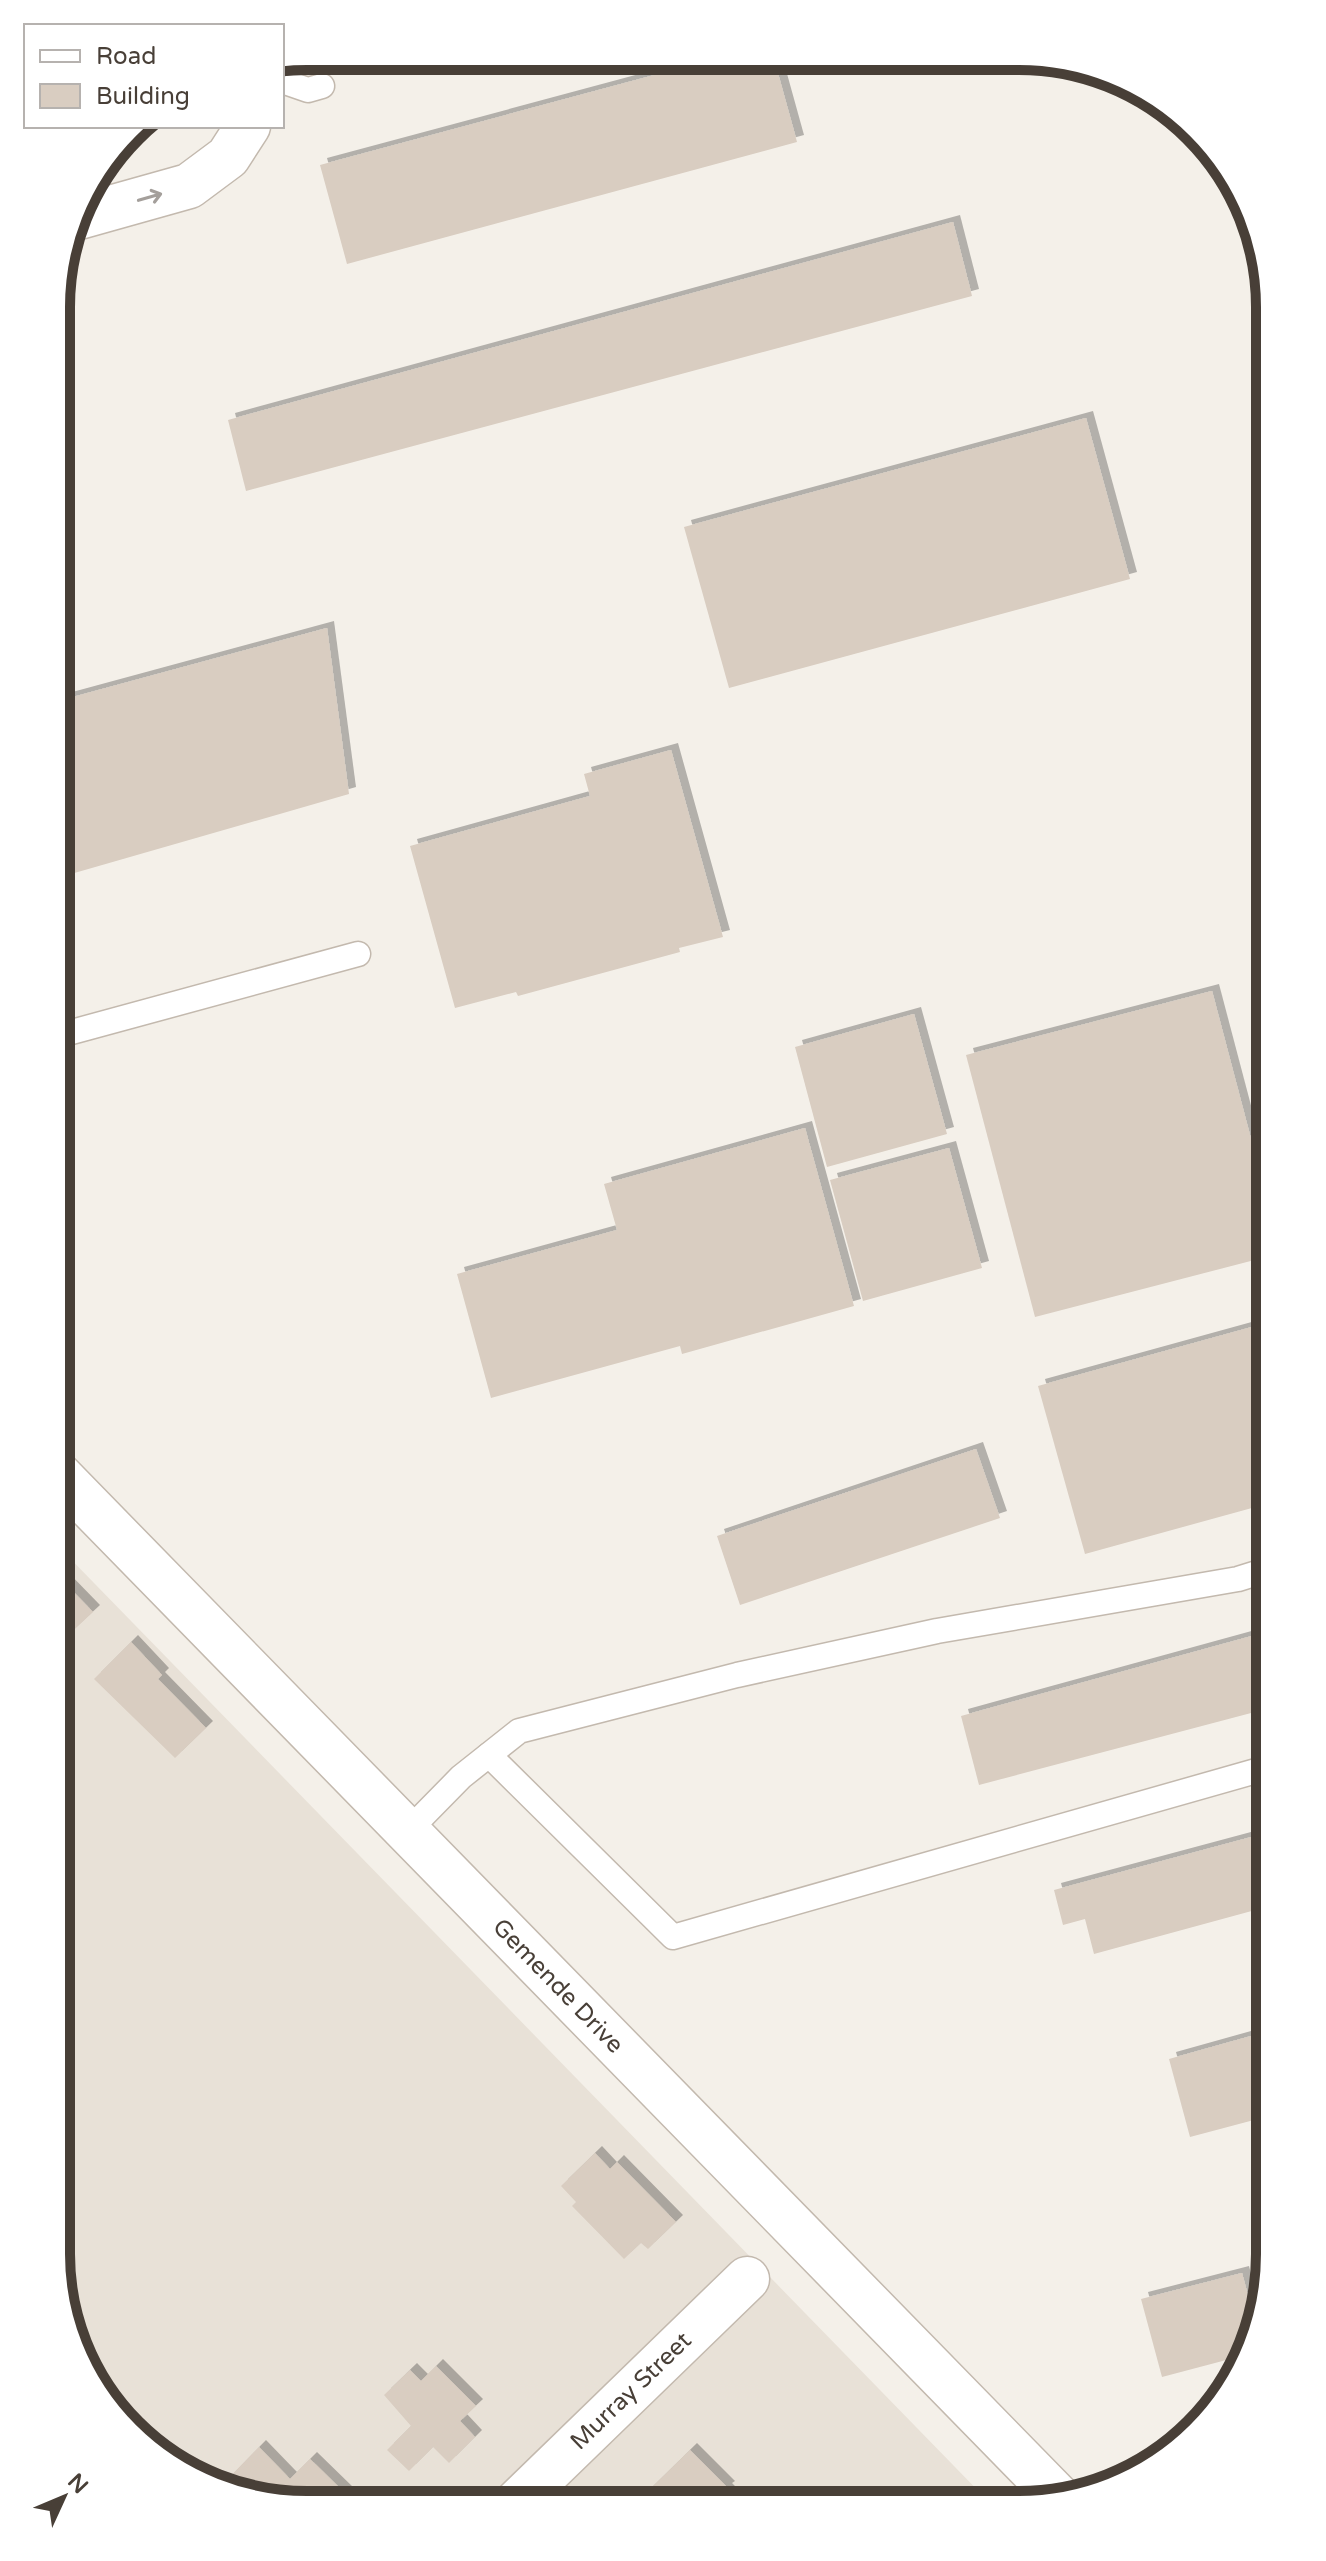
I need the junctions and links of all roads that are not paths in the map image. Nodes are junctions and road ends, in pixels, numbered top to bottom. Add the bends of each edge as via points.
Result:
1 (284, 82) edge
2 (322, 86) dead end
3 (238, 142) edge
4 (89, 214) edge
5 (358, 954) dead end
6 (70, 1032) edge
7 (70, 1486) edge
8 (1255, 1574) edge
9 (489, 1755) junction
10 (1255, 1771) edge
11 (407, 1832) junction
12 (747, 2279) dead end
13 (1049, 2488) edge
14 (528, 2491) edge

1 - 2 lane via 308,90
4 -> 3 street via 189,186
5 - 6 lane
7 - 11 street, Gemende Drive
8 - 9 lane via 937,1631 737,1675 519,1731
9 - 10 lane via 673,1937
9 - 11 lane
11 - 13 street, Gemende Drive
12 - 14 street, Murray Street

